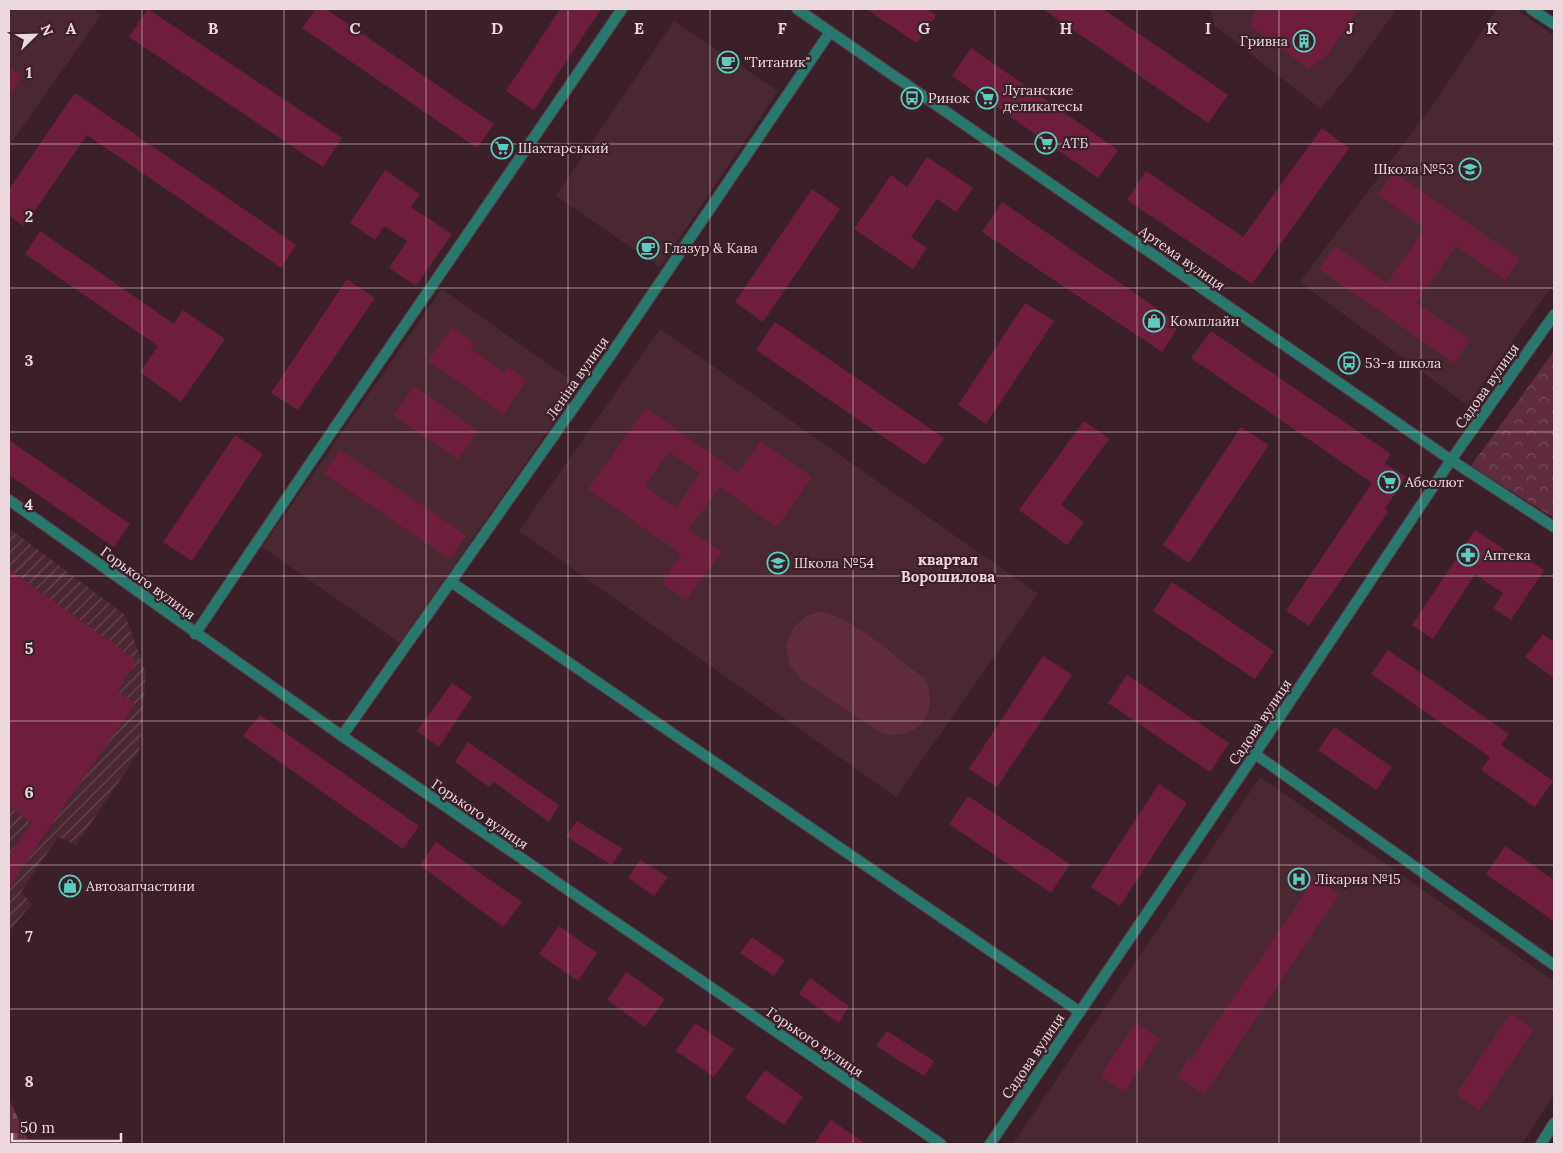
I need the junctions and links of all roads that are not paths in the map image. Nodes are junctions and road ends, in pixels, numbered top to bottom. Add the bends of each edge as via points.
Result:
1 (622, 9) edge
2 (797, 9) edge
3 (1531, 9) edge
4 (1554, 24) edge
5 (830, 32) junction
6 (1554, 314) edge
7 (1451, 460) junction
8 (9, 500) edge
9 (1554, 527) edge
10 (451, 582) junction
11 (195, 634) junction
12 (342, 736) junction
13 (1256, 754) junction
14 (1554, 965) edge
15 (1080, 1012) junction
16 (1554, 1123) edge
17 (941, 1144) edge
18 (990, 1144) edge
19 (1541, 1144) edge

1 - 11 street
2 - 5 street, Артема вулиця
3 - 4 street
5 - 7 street, Артема вулиця
5 - 10 street, Леніна вулиця via 610,356
6 - 7 street, Садова вулиця
7 - 9 street, Артема вулиця
7 - 13 street, Садова вулиця
8 - 11 street, Горького вулиця
10 - 12 street, Леніна вулиця
10 - 15 street
11 - 12 street, Горького вулиця
12 - 17 street, Горького вулиця
13 - 14 street
13 - 15 street, Садова вулиця
15 - 18 street, Садова вулиця
16 - 19 street

